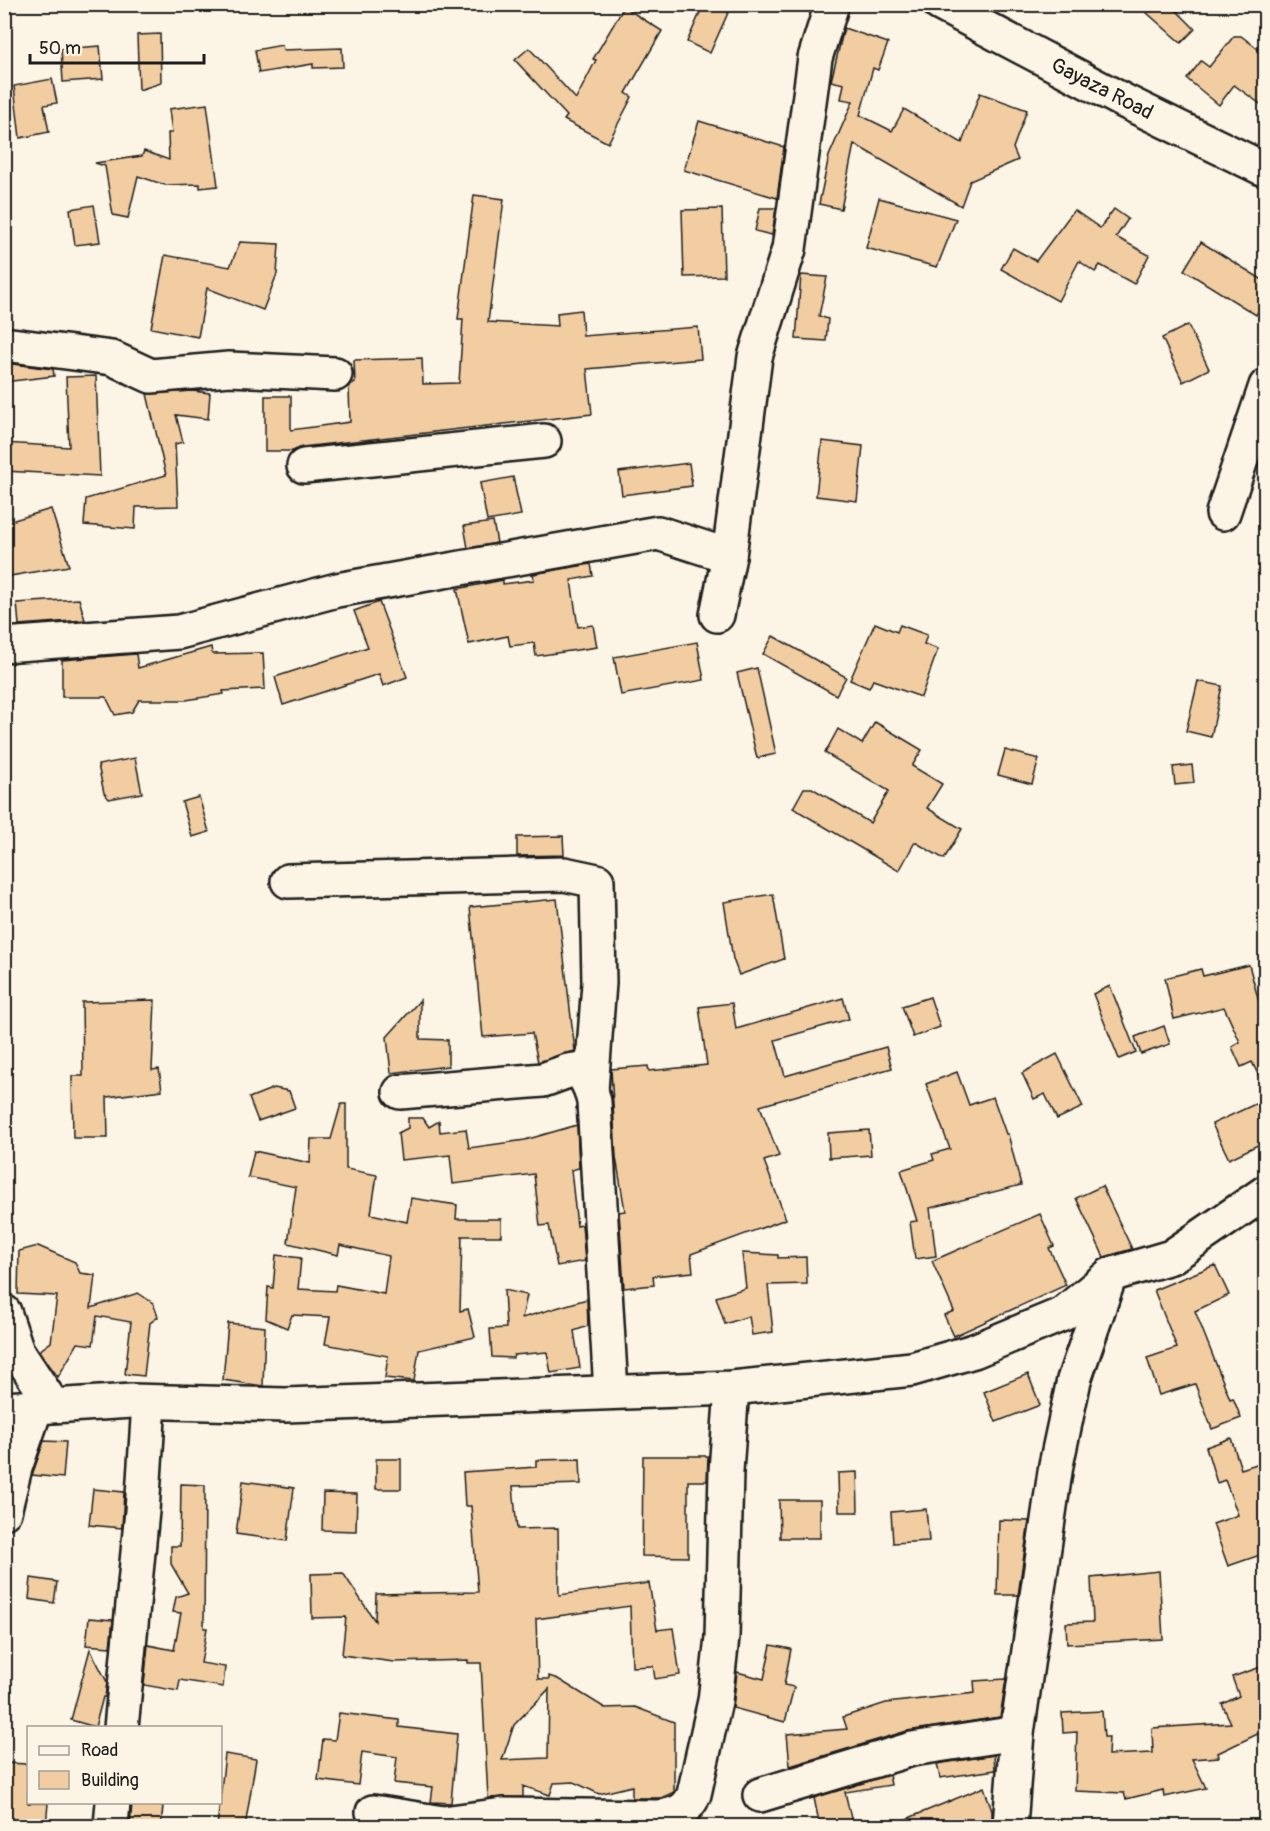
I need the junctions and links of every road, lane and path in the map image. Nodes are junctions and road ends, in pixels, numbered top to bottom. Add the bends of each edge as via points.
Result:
1 (832, 4) edge
2 (940, 4) edge
3 (1266, 170) edge
4 (4, 344) edge
5 (335, 374) dead end
6 (1266, 386) edge
7 (544, 441) dead end
8 (304, 466) dead end
9 (1223, 513) dead end
10 (729, 556) junction
11 (717, 615) dead end
12 (4, 645) edge
13 (288, 881) dead end
14 (591, 1090) junction
15 (400, 1092) dead end
16 (1266, 1192) edge
17 (1110, 1275) junction
18 (4, 1312) edge
19 (732, 1388) junction
20 (611, 1392) junction
21 (149, 1402) junction
22 (31, 1407) edge
23 (4, 1512) edge
24 (121, 1726) edge
25 (1017, 1733) junction
26 (760, 1795) dead end
27 (113, 1804) edge
28 (373, 1812) dead end
29 (111, 1827) edge
30 (1010, 1827) edge

1 - 10 street via 815,58 789,249 755,357
2 - 3 street, Gayaza Road
4 - 5 street via 112,358 151,376 229,369
6 - 9 street
7 - 8 street
10 - 11 street
10 - 12 street via 658,533 337,590 179,632
13 - 14 street via 564,874 597,881 599,983
14 - 15 street via 581,1069 543,1080
14 - 20 street
16 - 17 street via 1171,1257
17 - 19 street via 1063,1314 943,1361 860,1376
17 - 25 street via 1064,1420
18 - 22 street
19 - 20 street
19 - 28 street via 722,1637 715,1701 688,1806 672,1816 503,1815 443,1824
20 - 21 street via 286,1405
21 - 22 street
21 - 24 street
22 - 23 street
25 - 26 street via 912,1749
25 - 30 street
27 - 29 street

